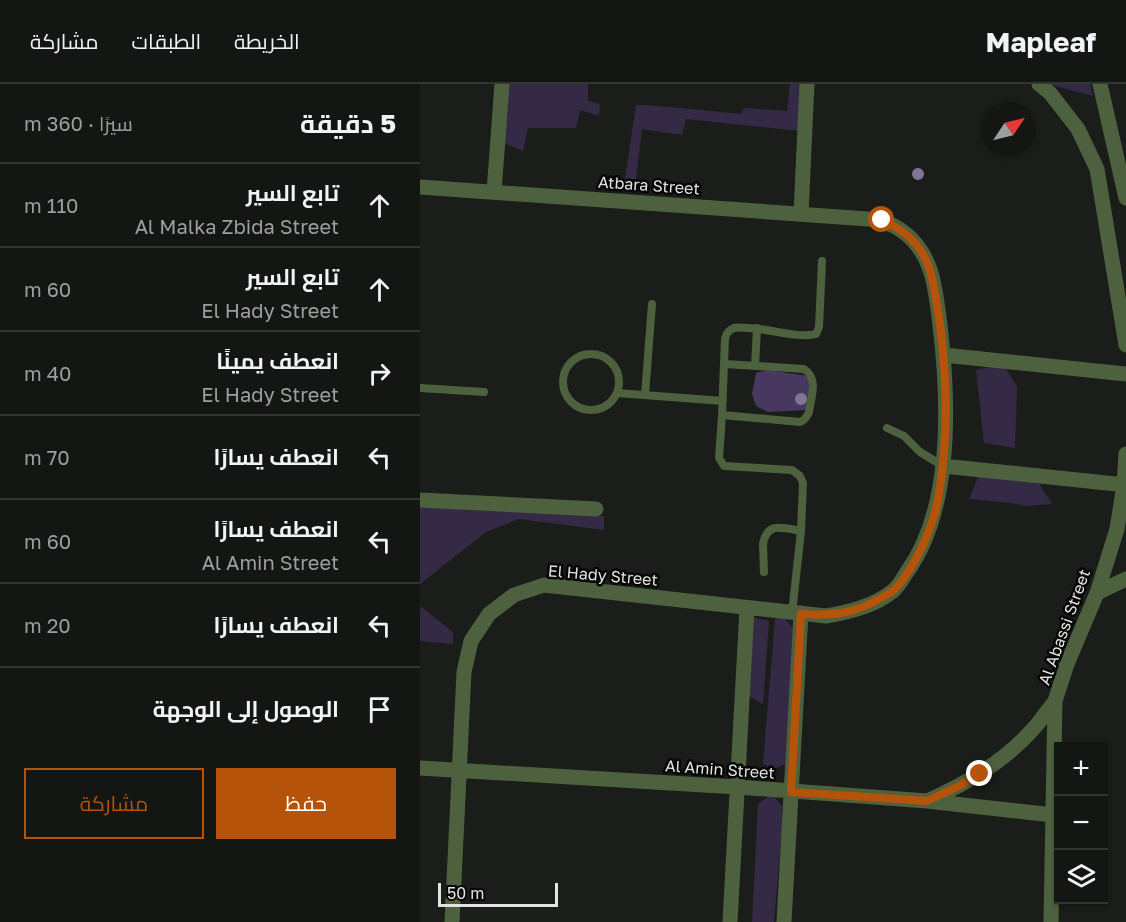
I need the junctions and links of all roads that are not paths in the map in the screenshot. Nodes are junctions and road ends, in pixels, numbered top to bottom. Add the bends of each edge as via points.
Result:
1 (502, 84) edge
2 (807, 84) edge
3 (1039, 84) edge
4 (1100, 84) edge
5 (420, 187) edge
6 (494, 192) junction
7 (1126, 198) edge
8 (801, 214) junction
9 (822, 261) dead end
10 (652, 304) dead end
11 (757, 328) junction
12 (1126, 345) edge
13 (944, 355) junction
14 (725, 364) junction
15 (755, 366) junction
16 (1126, 374) edge
17 (420, 388) edge
18 (484, 392) dead end
19 (618, 393) junction
20 (645, 395) junction
21 (723, 401) junction
22 (722, 415) junction
23 (887, 428) dead end
24 (1126, 454) edge
25 (943, 466) junction
26 (1125, 485) edge
27 (420, 500) edge
28 (596, 509) dead end
29 (801, 531) junction
30 (764, 572) dead end
31 (1126, 579) edge
32 (1096, 593) junction
33 (747, 608) junction
34 (796, 613) junction
35 (1055, 701) junction
36 (420, 768) edge
37 (459, 770) junction
38 (737, 787) junction
39 (791, 792) junction
40 (927, 801) junction
41 (1053, 815) junction
42 (452, 922) edge
43 (730, 922) edge
44 (784, 922) edge
45 (1051, 922) edge

1 - 6 street
2 - 8 street
3 - 12 street via 1078,129 1097,169
4 - 7 street
5 - 6 street, Atbara Street
6 - 8 street, Atbara Street
8 - 13 street, Atbara Street via 882,220 903,231 919,247 930,268
9 - 11 lane via 818,332 811,335
10 - 20 lane
11 - 14 lane via 729,331 725,339
11 - 15 lane
13 - 16 street
13 - 25 street, El Hady Street
14 - 15 lane
14 - 21 lane
15 - 22 lane via 808,371 813,383 808,416 800,422
17 - 18 lane
19 - 19 lane via 617,370 600,355 577,357 563,376 567,398 586,411 608,405
19 - 20 lane
20 - 21 lane
21 - 22 lane
22 - 29 lane via 719,458 724,465 792,470 800,477
23 - 25 lane
24 - 26 street, Al Abassi Street
25 - 26 street
25 - 34 street, El Hady Street via 929,532 895,590 850,612 826,616
26 - 32 street, Al Abassi Street via 1117,529
27 - 28 street
29 - 30 lane via 776,527 765,535
29 - 34 lane
31 - 32 street
32 - 35 street, Al Abassi Street
33 - 34 street, El Hady Street
33 - 37 street, El Hady Street via 544,585 514,595 489,614 471,641 464,672
33 - 38 street
34 - 39 street
35 - 40 street via 1012,750 957,787
35 - 41 street, Al Abassi Street
36 - 37 street, Al Amin Street
37 - 38 street, Al Amin Street
37 - 42 street, El Hady Street
38 - 39 street, Al Amin Street
38 - 43 street
39 - 40 street, Al Amin Street
39 - 44 street
40 - 41 street, Al Amin Street
41 - 45 street, Al Abassi Street

